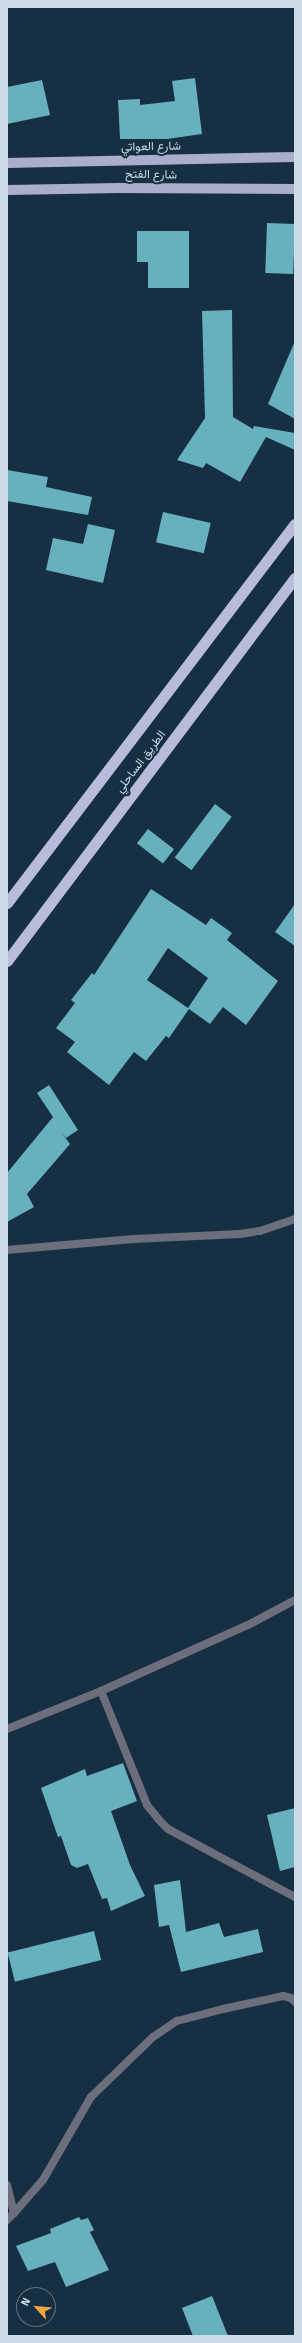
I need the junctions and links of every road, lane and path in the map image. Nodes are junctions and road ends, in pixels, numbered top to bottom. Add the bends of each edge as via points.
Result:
1 (295, 157) edge
2 (7, 163) edge
3 (7, 190) edge
4 (295, 190) edge
5 (295, 524) edge
6 (295, 578) edge
7 (7, 903) edge
8 (7, 961) edge
9 (295, 1219) edge
10 (7, 1250) edge
11 (295, 1600) edge
12 (101, 1691) junction
13 (7, 1729) edge
14 (295, 1897) edge
15 (295, 2002) edge
16 (7, 2185) edge
17 (14, 2213) junction
18 (7, 2220) edge

1 - 2 main road, شارع العواتي
3 - 4 main road, شارع الفتح
5 - 7 highway, الطريق الساحلي
6 - 8 highway, الطريق الساحلي
9 - 10 street via 260,1231 240,1234 134,1239
11 - 12 street via 250,1624
12 - 13 street
12 - 14 street via 147,1805 158,1820 168,1830
15 - 17 street via 283,1996 223,2009 177,2021 153,2037 91,2097 42,2180
16 - 17 street
17 - 18 street

